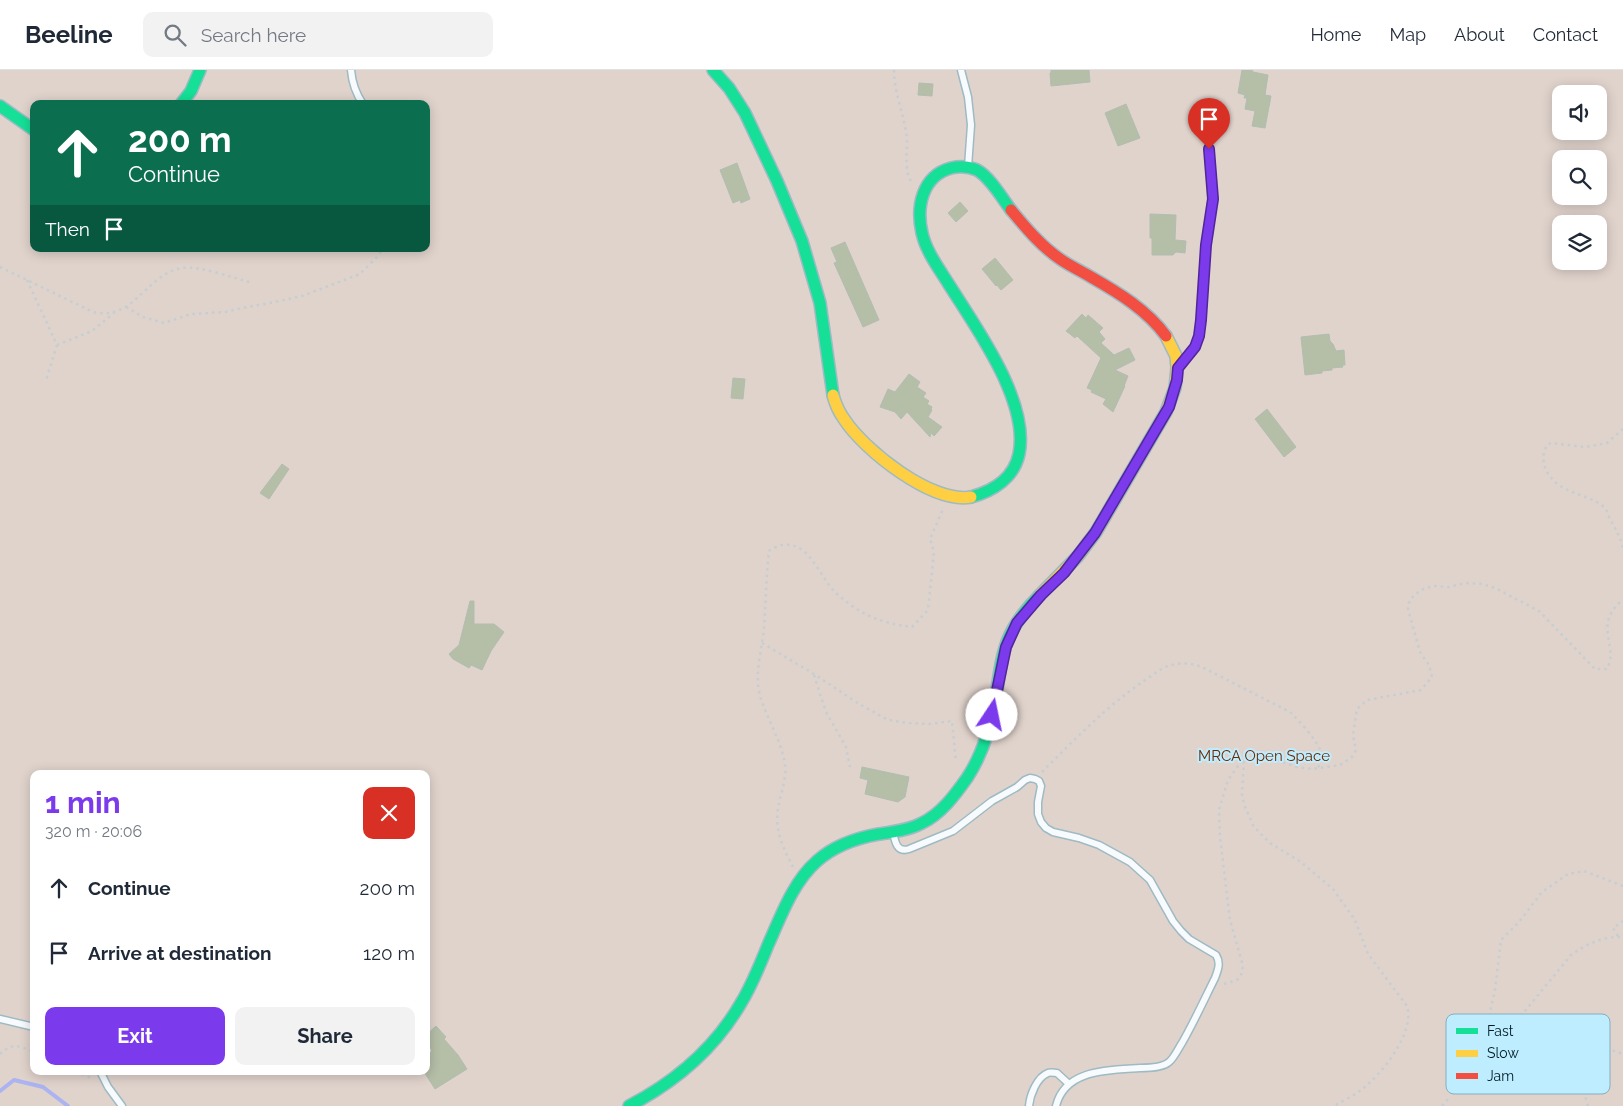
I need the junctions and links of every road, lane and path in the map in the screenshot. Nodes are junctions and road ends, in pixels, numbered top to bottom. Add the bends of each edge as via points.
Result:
1 (200, 70) edge
2 (351, 70) edge
3 (713, 70) edge
4 (894, 70) edge
5 (961, 70) edge
6 (185, 100) edge
7 (361, 100) edge
8 (0, 106) edge
9 (1211, 125) dead end
10 (30, 127) edge
11 (968, 167) junction
12 (922, 194) junction
13 (381, 252) edge
14 (0, 267) edge
15 (27, 280) junction
16 (253, 283) dead end
17 (126, 307) junction
18 (114, 313) junction
19 (58, 345) junction
20 (1178, 368) junction
21 (46, 380) dead end
22 (1623, 429) edge
23 (948, 496) junction
24 (1623, 548) edge
25 (1623, 604) edge
26 (762, 643) junction
27 (814, 674) junction
28 (1244, 760) junction
29 (956, 762) dead end
30 (850, 767) dead end
31 (1316, 769) junction
32 (1035, 779) junction
33 (893, 832) junction
34 (795, 870) dead end
35 (1623, 886) edge
36 (1623, 921) edge
37 (1618, 936) junction
38 (1623, 937) edge
39 (1210, 988) junction
40 (1489, 1014) edge
41 (1523, 1014) edge
42 (0, 1019) edge
43 (30, 1026) edge
44 (30, 1050) edge
45 (1610, 1050) edge
46 (0, 1054) edge
47 (1623, 1054) edge
48 (102, 1075) edge
49 (1069, 1084) junction
50 (1450, 1097) dead end
51 (122, 1106) edge
52 (629, 1106) edge
53 (1029, 1106) edge
54 (1056, 1106) edge
55 (1334, 1106) edge
56 (1442, 1106) edge

1 - 6 main road
2 - 7 lane
3 - 23 main road via 740,104 795,221 820,302 833,397 843,419 865,443 900,471 931,490
4 - 12 path via 907,140 910,181
5 - 11 lane via 972,125
8 - 10 main road
9 - 20 lane via 1208,138 1213,199 1199,336 1191,353
11 - 12 main road via 941,171 933,176
11 - 20 main road via 982,174 1050,252 1141,309 1165,333 1176,354
12 - 23 main road via 922,237 996,361 1016,411 1021,438 1016,466 1002,482 969,497
13 - 17 path via 360,274 293,298 225,312 191,314 164,323 143,317
14 - 15 path
15 - 18 path via 93,312
15 - 19 path
16 - 17 path via 184,267 163,274
17 - 18 path
18 - 19 path via 92,331
19 - 21 path
20 - 33 main road via 1169,407 1095,533 1010,634 988,731 969,774 937,814 914,827
22 - 24 path via 1607,443 1586,447 1551,443 1544,450 1543,460 1549,475 1561,487 1606,509
23 - 26 path via 930,539 934,552 928,610 912,626 889,624 862,613 835,592 805,552 795,545 782,545 769,551
25 - 31 path via 1619,603 1611,611 1608,619 1610,663 1607,669 1595,669 1539,611 1495,588 1466,583 1425,588 1414,595 1408,609 1420,652 1432,676 1421,690 1362,703 1357,709 1353,735 1356,750 1352,757 1340,765
26 - 27 path
26 - 34 path via 757,680 760,696 778,738 785,765 777,811 780,839
27 - 29 path via 888,720 929,724 952,721
27 - 30 path via 826,712 846,747
28 - 31 path via 1261,755 1298,767
28 - 39 path via 1228,780 1219,810 1230,920 1243,966 1242,974 1237,980
28 - 55 path via 1242,795 1254,827 1270,843 1301,862 1333,889 1355,920 1368,954 1410,1014 1405,1033 1378,1074 1361,1090
31 - 32 path via 1322,763 1323,755 1300,720 1290,712 1202,667 1184,664 1166,666 1139,684 1093,722
32 - 33 lane via 1025,780 953,831 908,850 901,850 896,845
32 - 39 lane via 1041,786 1038,814 1046,828 1099,845 1130,862 1150,880 1181,931 1216,955 1218,970
33 - 52 main road via 845,843 812,866 794,892 739,1007 724,1028 695,1062 651,1096
35 - 40 path via 1584,870 1568,874 1542,892 1501,940
36 - 37 path via 1613,928
37 - 38 path
37 - 41 path via 1597,940 1571,955
39 - 49 lane via 1169,1063 1098,1072
42 - 43 lane
44 - 46 path via 18,1046 8,1047
45 - 47 path
48 - 51 lane
49 - 53 lane via 1057,1073 1049,1072 1035,1087
49 - 54 lane via 1059,1096
50 - 56 path

